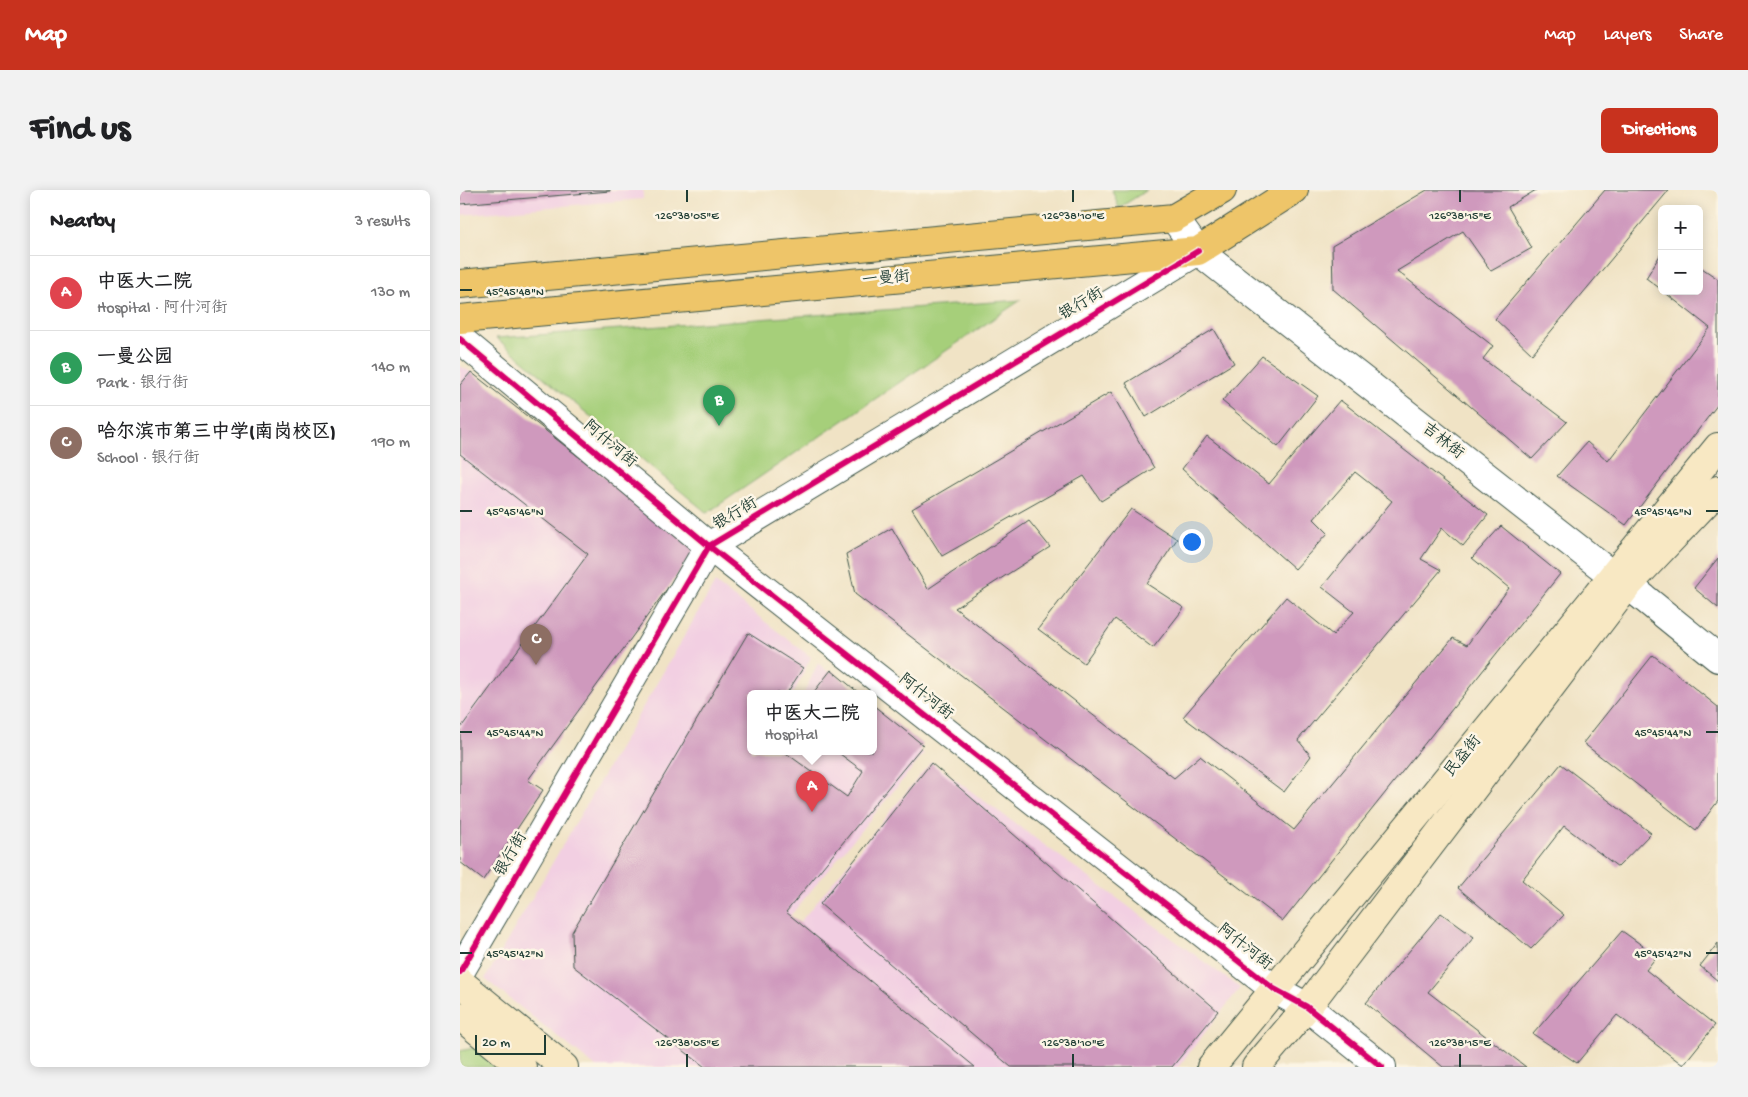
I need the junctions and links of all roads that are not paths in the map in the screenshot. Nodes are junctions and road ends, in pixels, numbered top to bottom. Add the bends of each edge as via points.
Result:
1 (1222, 190) edge
2 (1294, 190) edge
3 (1174, 218) junction
4 (1198, 251) junction
5 (460, 284) edge
6 (460, 319) edge
7 (460, 339) edge
8 (1718, 447) edge
9 (1718, 490) edge
10 (709, 546) junction
11 (1620, 580) junction
12 (1718, 658) edge
13 (460, 972) edge
14 (460, 982) edge
15 (1274, 989) junction
16 (1307, 1006) junction
17 (460, 1016) edge
18 (522, 1067) edge
19 (564, 1067) edge
20 (1211, 1067) edge
21 (1256, 1067) edge
22 (1382, 1067) edge

1 - 3 main road
2 - 4 main road, 一曼街
3 - 4 street, 吉林街
3 - 5 main road
4 - 6 main road, 一曼街
4 - 10 street, 银行街
4 - 11 street, 吉林街
7 - 10 street, 阿什河街
8 - 11 main road, 民益街
9 - 11 main road, 民益街
10 - 13 street, 银行街
10 - 15 street, 阿什河街
11 - 12 street, 吉林街
11 - 15 main road, 民益街
11 - 16 main road, 民益街
14 - 19 main road
15 - 16 street, 阿什河街
15 - 20 main road, 民益街
16 - 21 main road, 民益街
16 - 22 street, 阿什河街
17 - 18 main road

